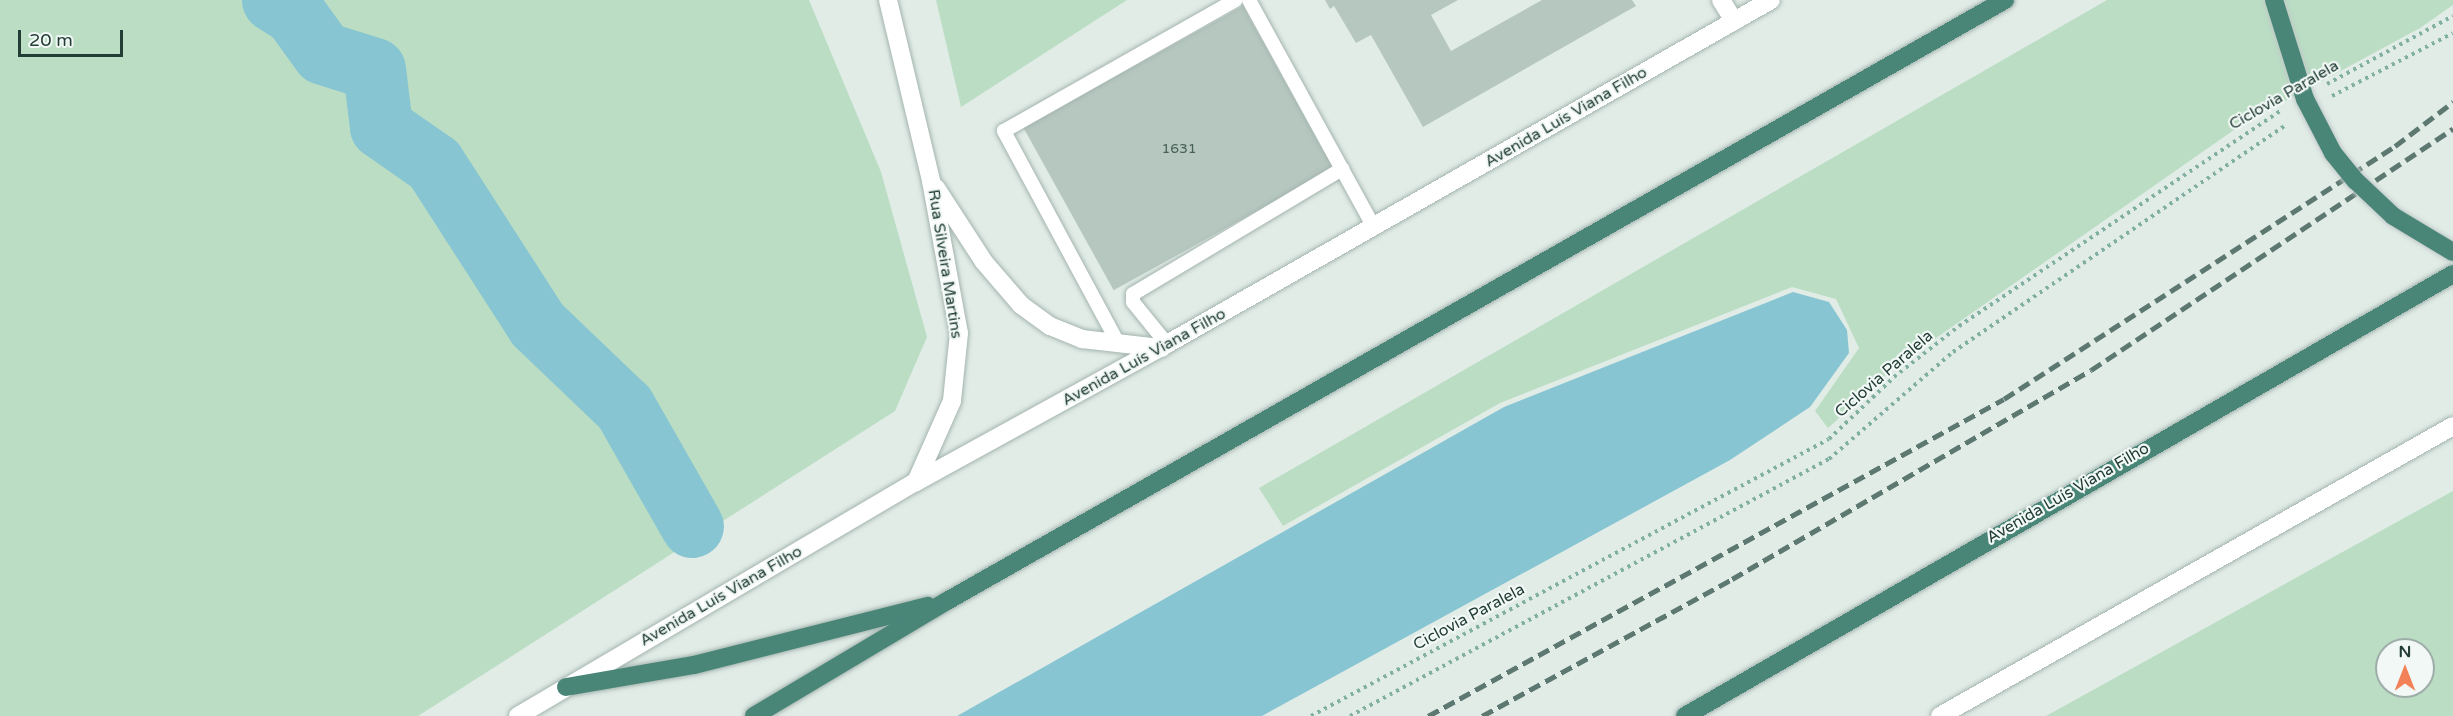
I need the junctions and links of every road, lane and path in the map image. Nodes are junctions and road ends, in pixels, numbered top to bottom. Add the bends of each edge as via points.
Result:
1 (888, 0) edge
2 (1236, 0) edge
3 (1249, 0) edge
4 (1721, 0) edge
5 (1772, 0) edge
6 (2005, 0) edge
7 (2274, 0) edge
8 (2453, 16) edge
9 (1734, 21) junction
10 (2453, 33) edge
11 (2324, 86) dead end
12 (2326, 100) dead end
13 (2285, 108) dead end
14 (2298, 117) dead end
15 (1342, 169) junction
16 (931, 182) junction
17 (1374, 226) junction
18 (2453, 252) edge
19 (2453, 274) edge
20 (1118, 343) junction
21 (1164, 346) junction
22 (2453, 426) edge
23 (916, 482) junction
24 (947, 601) junction
25 (566, 687) junction
26 (518, 716) edge
27 (754, 716) edge
28 (1311, 716) edge
29 (1350, 716) edge
30 (1685, 716) edge
31 (1940, 716) edge

1 - 16 main road, Rua Silveira Martins
2 - 20 lane via 1004,131
3 - 15 lane
4 - 9 main road
5 - 9 main road, Avenida Luís Viana Filho
6 - 24 highway
7 - 18 highway, bridge via 2305,99 2333,153 2394,216
8 - 11 path, Ciclovia Paralela
9 - 17 main road, Avenida Luís Viana Filho
10 - 12 path
13 - 28 path, Ciclovia Paralela via 2246,130 1959,326 1894,377 1829,439
14 - 29 path via 1953,352 1829,459
15 - 17 lane
15 - 21 lane via 1133,294 1133,302
16 - 20 main road, Rua Silveira Martins via 984,262 1021,304 1050,326 1082,339
16 - 23 main road, Rua Silveira Martins via 958,333 958,368 945,422
17 - 21 main road, Avenida Luís Viana Filho
19 - 30 highway, Avenida Luís Viana Filho
20 - 21 main road, Rua Silveira Martins
21 - 23 main road, Avenida Luís Viana Filho
22 - 31 main road
23 - 25 main road, Avenida Luís Viana Filho
24 - 25 highway via 694,665
24 - 27 highway
25 - 26 main road, Avenida Luís Viana Filho

